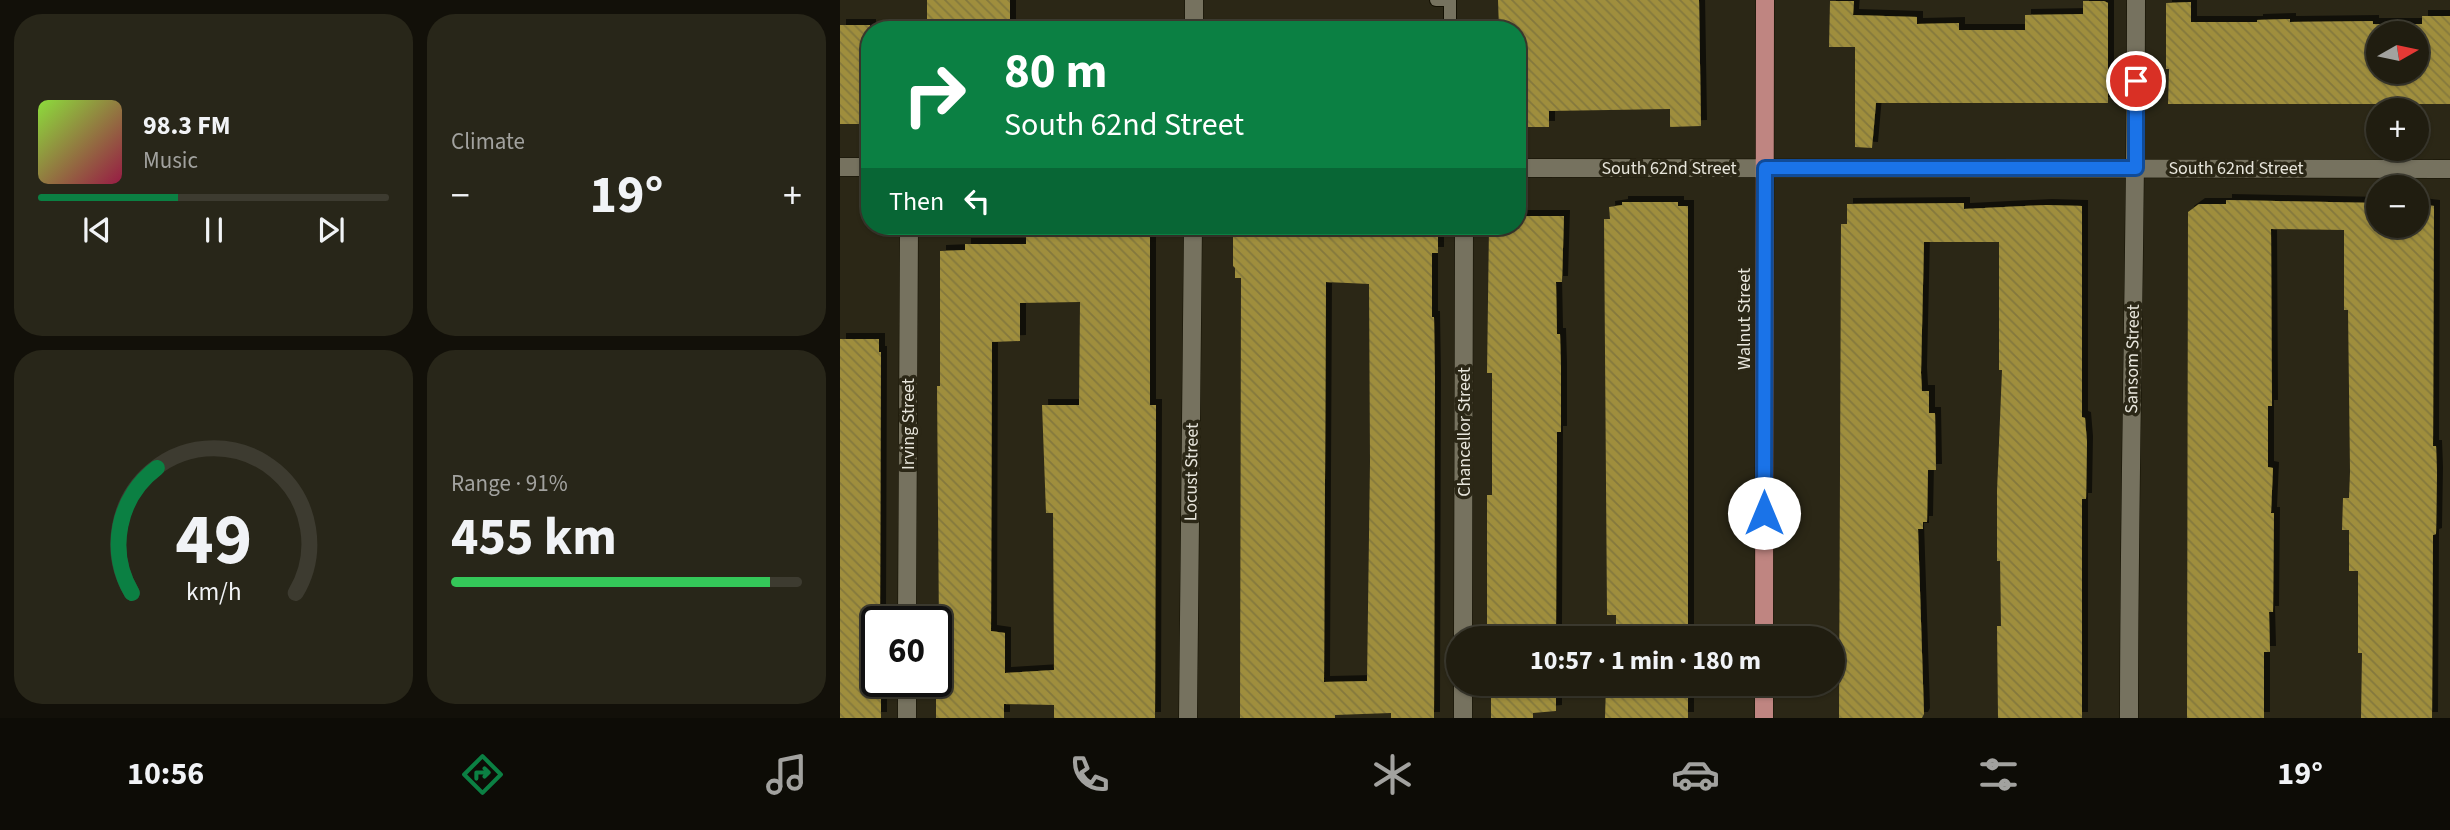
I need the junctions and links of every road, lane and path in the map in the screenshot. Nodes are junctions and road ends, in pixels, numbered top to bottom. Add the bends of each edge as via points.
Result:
1 (1194, 0) edge
2 (1436, 0) edge
3 (1450, 0) edge
4 (1765, 0) edge
5 (2136, 0) edge
6 (1194, 21) edge
7 (1450, 21) edge
8 (840, 167) edge
9 (861, 167) edge
10 (1526, 168) edge
11 (1765, 168) junction
12 (2136, 168) junction
13 (2450, 169) edge
14 (909, 235) edge
15 (1193, 235) edge
16 (1464, 235) edge
17 (907, 606) edge
18 (1463, 626) edge
19 (1764, 626) edge
20 (1463, 696) edge
21 (1764, 696) edge
22 (907, 697) edge
23 (907, 718) edge
24 (1188, 718) edge
25 (1463, 718) edge
26 (1764, 718) edge
27 (2129, 718) edge

1 - 6 street
2 - 3 lane
3 - 7 lane
4 - 11 main road, Walnut Street
5 - 12 street, Sansom Street
8 - 9 street
10 - 11 street, South 62nd Street
11 - 12 street, South 62nd Street
11 - 19 main road, Walnut Street
12 - 13 street, South 62nd Street
12 - 27 street, Sansom Street
14 - 17 street, Irving Street
15 - 24 street, Locust Street
16 - 18 street, Chancellor Street
20 - 25 street
21 - 26 main road
22 - 23 street

